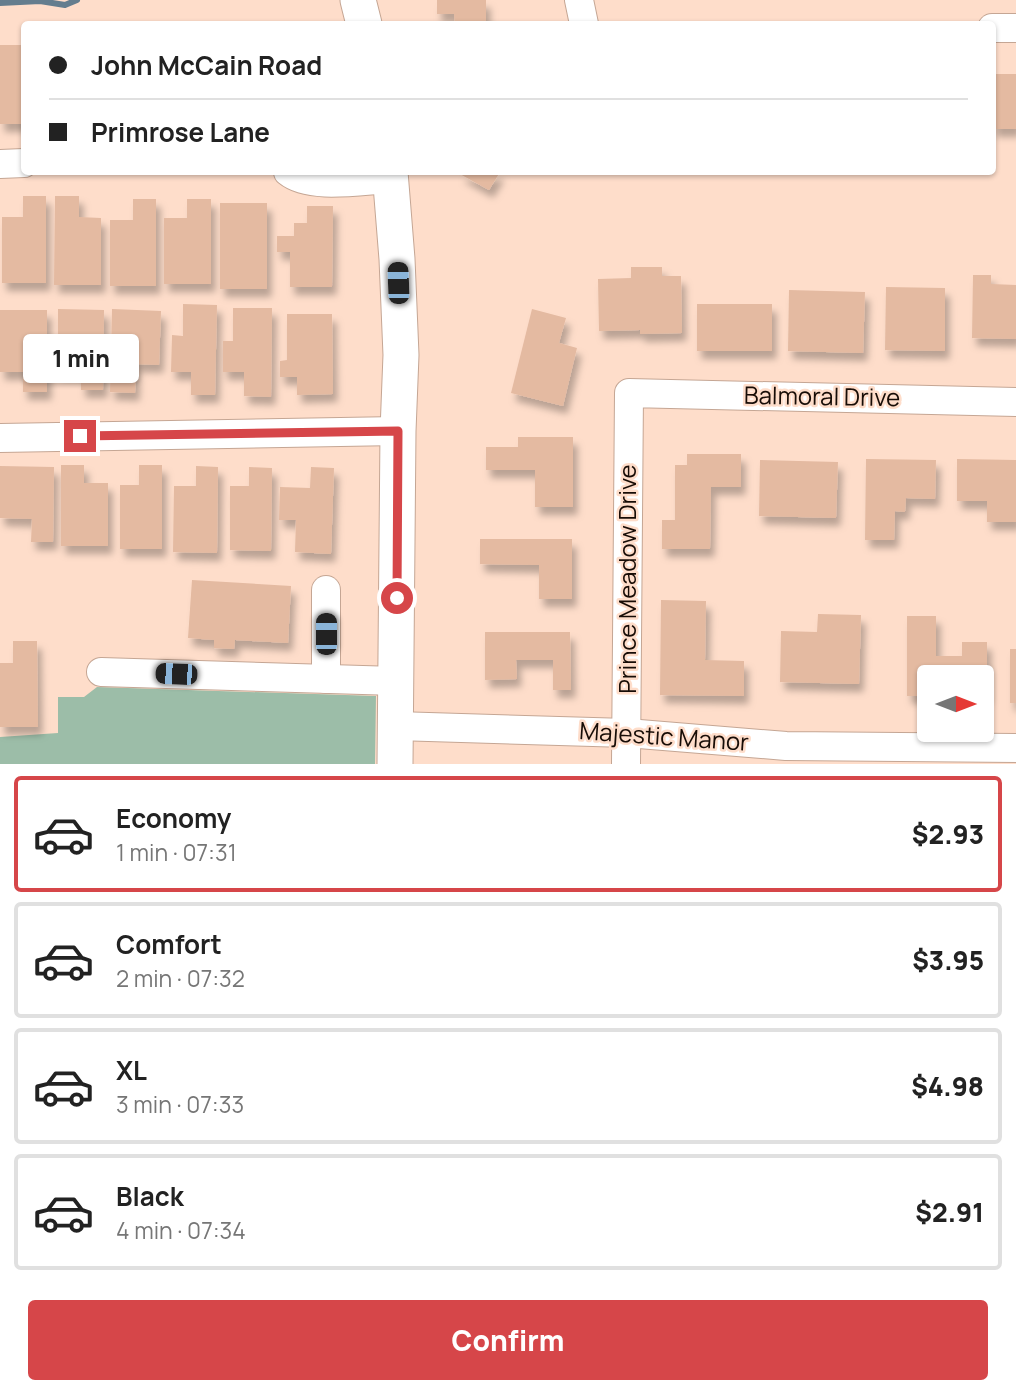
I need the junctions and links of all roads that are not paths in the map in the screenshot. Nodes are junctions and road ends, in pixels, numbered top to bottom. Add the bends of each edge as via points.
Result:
1 (358, 0) edge
2 (579, 0) edge
3 (363, 21) edge
4 (583, 21) edge
5 (996, 28) edge
6 (1016, 28) edge
7 (21, 163) edge
8 (0, 164) edge
9 (292, 175) edge
10 (390, 175) edge
11 (629, 393) joint
12 (1016, 402) edge
13 (398, 431) junction
14 (0, 438) edge
15 (326, 590) dead end
16 (101, 672) dead end
17 (326, 679) junction
18 (396, 681) junction
19 (396, 726) junction
20 (627, 733) junction
21 (1016, 748) edge
22 (395, 764) edge
23 (626, 764) edge

1 - 3 main road
2 - 4 street
5 - 6 street
7 - 8 street
9 - 10 street via 314,182
10 - 13 main road via 401,355
11 - 12 street, Balmoral Drive
11 - 20 street, Prince Meadow Drive
13 - 14 street
13 - 18 main road
15 - 17 street
16 - 17 street
17 - 18 street
18 - 19 main road
19 - 20 street, Majestic Manor
19 - 22 main road
20 - 21 street, Majestic Manor via 786,746
20 - 23 street, Prince Meadow Drive

